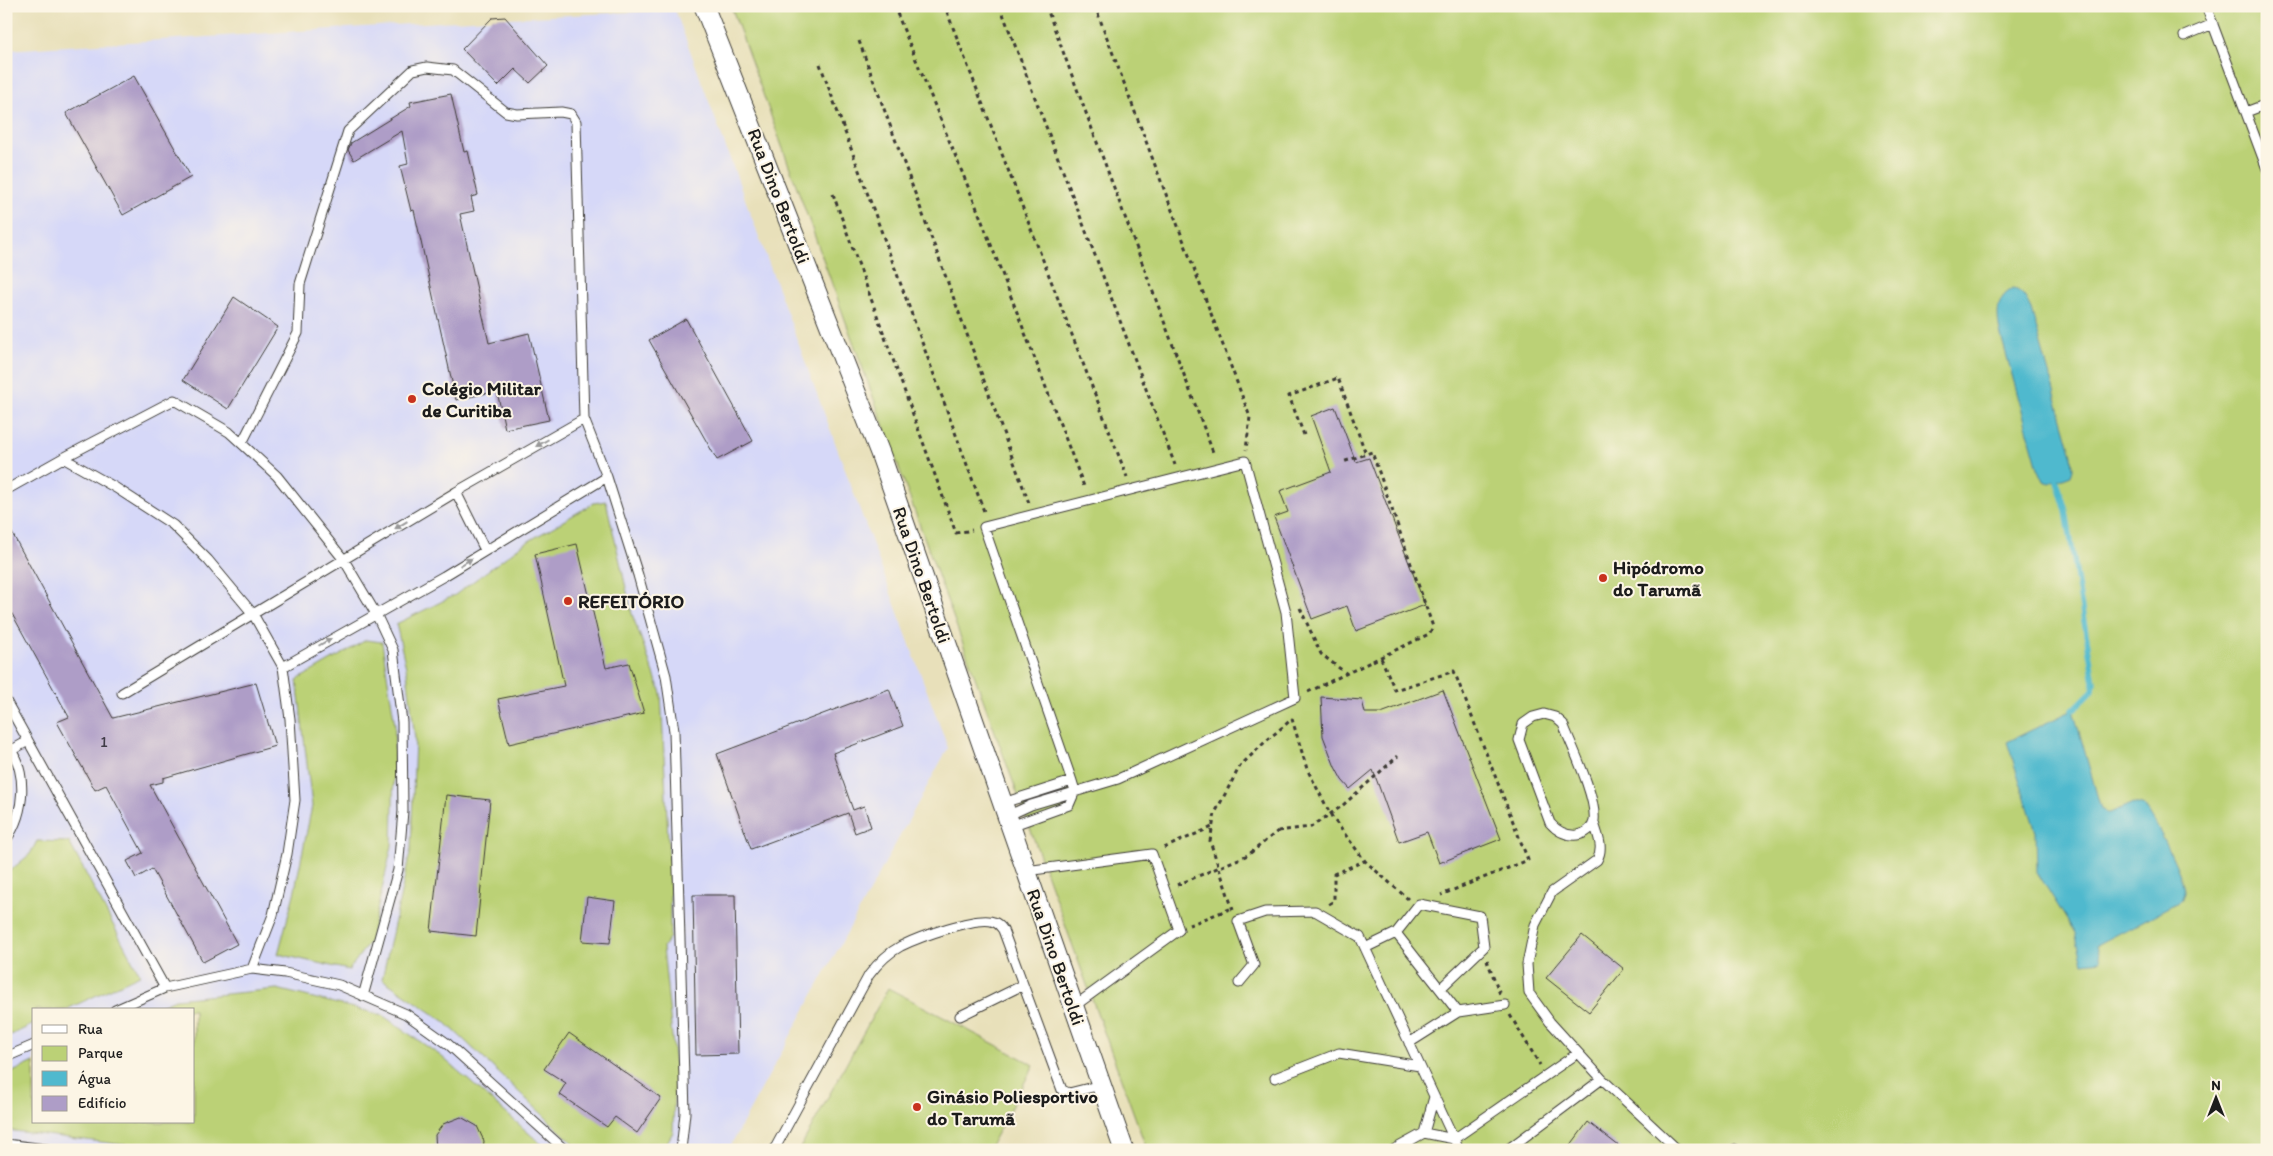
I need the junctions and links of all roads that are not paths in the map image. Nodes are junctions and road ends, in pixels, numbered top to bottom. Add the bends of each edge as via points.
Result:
1 (704, 6) edge
2 (2206, 6) edge
3 (2213, 24) junction
4 (2184, 36) dead end
5 (2267, 104) edge
6 (2246, 112) junction
7 (2267, 169) edge
8 (584, 419) junction
9 (242, 443) junction
10 (63, 458) junction
11 (607, 477) junction
12 (6, 490) edge
13 (456, 492) junction
14 (485, 550) junction
15 (344, 560) junction
16 (253, 614) junction
17 (376, 614) junction
18 (283, 666) junction
19 (122, 694) dead end
20 (6, 701) edge
21 (28, 741) junction
22 (9, 746) edge
23 (1072, 781) junction
24 (1075, 791) junction
25 (1007, 815) junction
26 (1594, 823) junction
27 (6, 840) edge
28 (1026, 871) junction
29 (1396, 933) junction
30 (1365, 948) junction
31 (252, 969) junction
32 (1239, 983) dead end
33 (1023, 985) junction
34 (165, 988) junction
35 (1440, 989) junction
36 (363, 996) junction
37 (1505, 1006) dead end
38 (1073, 1007) junction
39 (120, 1008) edge
40 (1458, 1012) junction
41 (960, 1016) dead end
42 (1409, 1043) junction
43 (32, 1046) edge
44 (1578, 1053) junction
45 (6, 1057) edge
46 (1420, 1066) junction
47 (1275, 1078) dead end
48 (1602, 1080) junction
49 (1101, 1085) junction
50 (1434, 1098) junction
51 (1424, 1132) junction
52 (1454, 1138) junction
53 (6, 1144) edge
54 (54, 1150) edge
55 (565, 1150) edge
56 (681, 1150) edge
57 (774, 1150) edge
58 (1124, 1150) edge
59 (1392, 1150) edge
60 (1459, 1150) edge
61 (1507, 1150) edge
62 (1678, 1150) edge

1 - 25 street, Rua Dino Bertoldi via 880,453
2 - 3 lane
3 - 4 lane
3 - 6 lane
5 - 6 lane
6 - 7 lane
8 - 9 lane via 576,122 571,114 562,112 506,112 453,70 427,67 413,70 348,131 300,284 298,333
8 - 11 lane
8 -> 13 lane
9 - 10 lane via 174,400
9 - 15 lane via 277,476
10 - 12 lane
10 - 16 lane via 173,525 208,560
11 - 14 lane
11 - 56 lane via 666,676 674,731 685,1113
13 - 14 lane
13 -> 15 lane
17 -> 14 lane
15 - 16 lane
15 - 17 lane
16 - 18 lane
16 - 19 lane
18 -> 17 lane
17 - 36 lane via 393,650 402,722 403,811 398,870
18 - 31 lane via 295,800 273,915
20 - 21 lane
21 - 22 lane
21 - 34 lane
22 - 27 lane via 22,777 16,825
23 - 24 lane
23 - 24 lane via 987,527 1245,461 1286,612 1295,698 1118,780
23 - 25 lane
24 - 25 lane via 1069,805
25 - 28 street, Rua Dino Bertoldi
26 - 26 lane via 1594,810 1563,724 1544,714 1533,717 1523,724 1519,740 1550,823 1567,834 1579,835
26 - 44 lane via 1601,854 1552,892 1536,924 1527,964 1529,993
28 - 38 street, Rua Dino Bertoldi
28 - 38 lane via 1152,854 1179,930
29 - 30 lane
29 - 35 lane
29 - 35 lane via 1419,904 1480,916 1484,947
30 - 32 lane via 1360,937 1314,911 1265,912 1238,921 1254,965
30 - 42 lane
31 - 34 lane
31 - 36 lane via 339,985
33 - 41 lane
33 - 49 lane via 1062,1090 1069,1093
33 - 57 lane via 1003,930 994,922 966,923 901,946 885,957 869,975
34 - 39 lane
35 - 40 lane
36 - 55 lane via 406,1014 448,1044
37 - 40 lane
38 - 49 street, Rua Dino Bertoldi
40 - 42 lane
42 - 46 lane
43 - 45 lane
44 - 48 lane
44 - 52 lane
46 - 47 lane via 1339,1053
46 - 50 lane
48 - 61 lane
48 - 62 lane
49 - 58 street, Rua Dino Bertoldi
50 - 51 lane
50 - 52 lane
51 - 52 lane
51 - 59 lane
52 - 60 lane
53 - 54 lane

